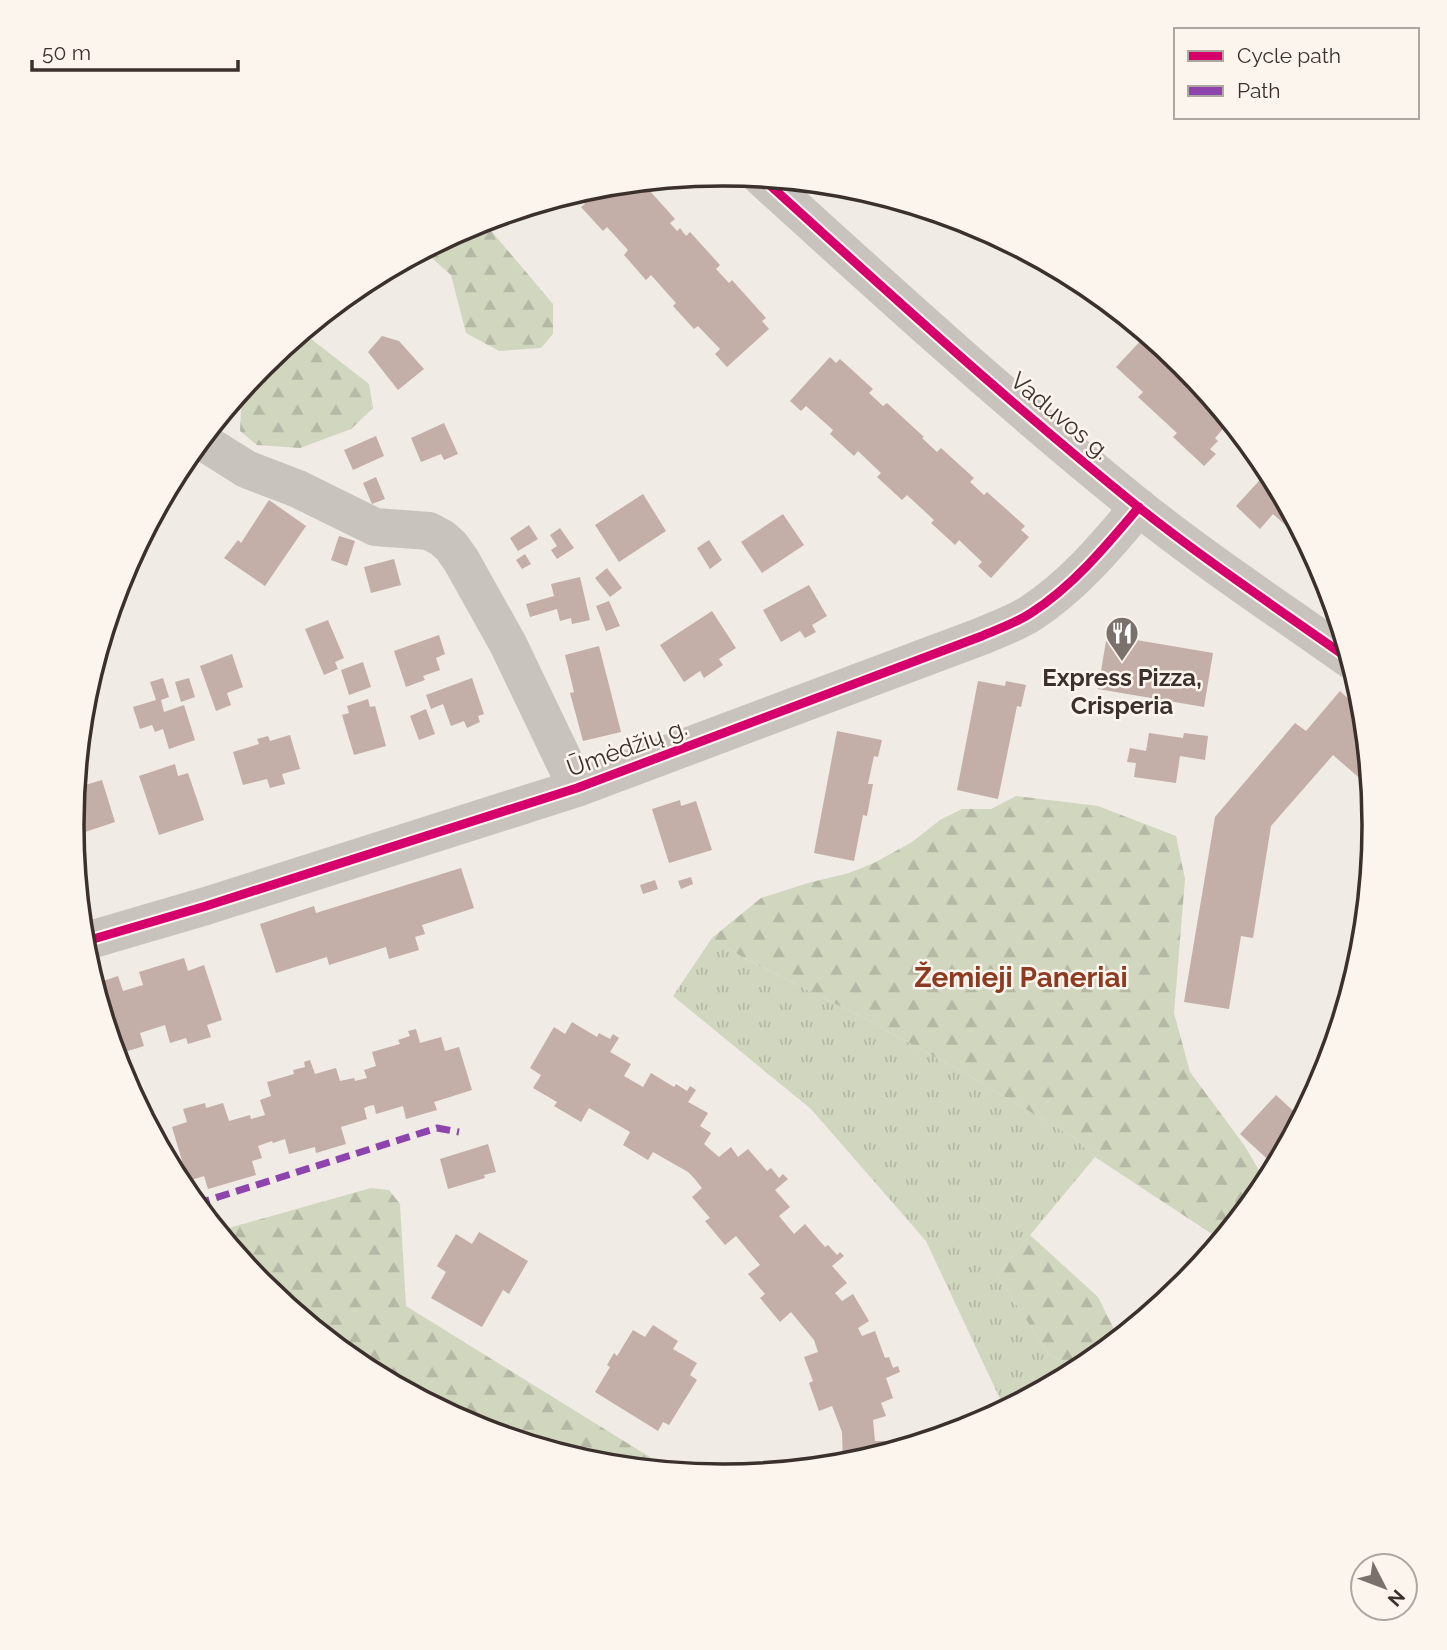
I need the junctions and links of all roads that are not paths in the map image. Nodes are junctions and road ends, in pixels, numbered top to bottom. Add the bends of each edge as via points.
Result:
1 (773, 188) edge
2 (209, 446) edge
3 (1139, 507) junction
4 (1339, 653) edge
5 (577, 788) junction
6 (94, 939) edge

1 - 3 street, Vaduvos g. via 1046,432
2 - 5 street via 246,469 376,527 429,531 452,546 508,645
3 - 4 street, Vaduvos g.
3 - 5 street, Ūmėdžių g. via 1074,578 1028,615
5 - 6 street, Ūmėdžių g.

